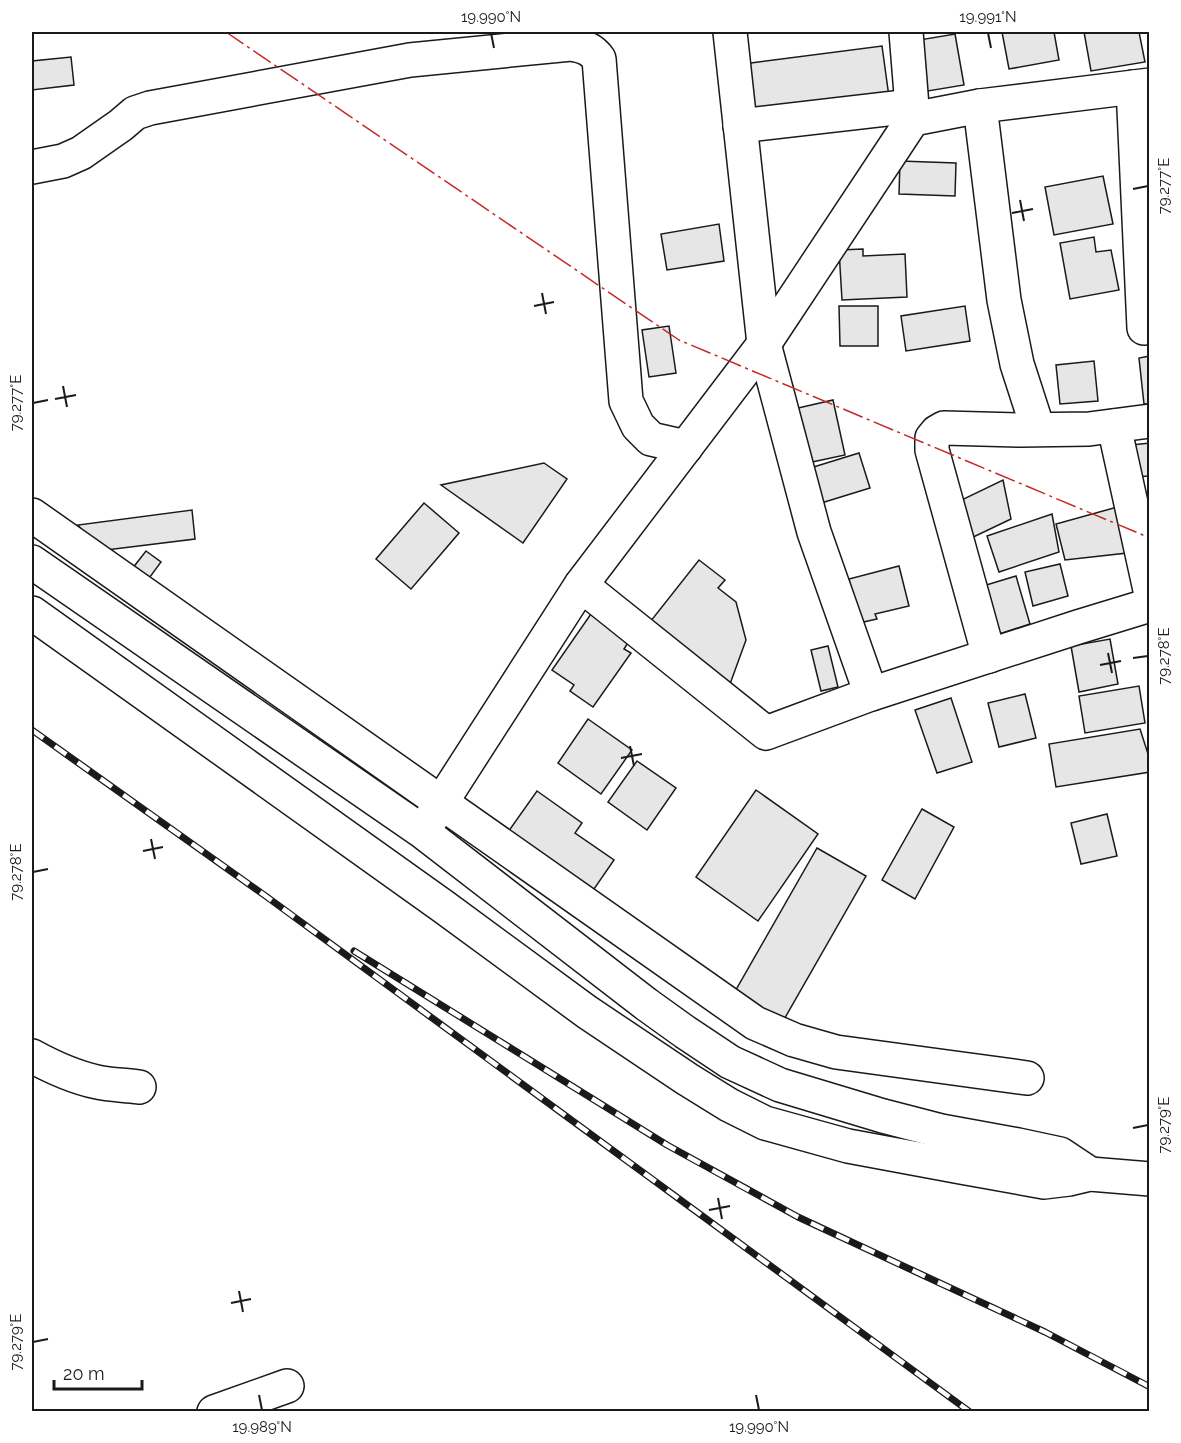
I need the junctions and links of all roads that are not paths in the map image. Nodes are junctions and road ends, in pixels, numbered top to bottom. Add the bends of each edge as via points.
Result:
1 (730, 32) edge
2 (906, 32) edge
3 (1142, 86) edge
4 (980, 106) junction
5 (912, 113) junction
6 (740, 126) junction
7 (32, 167) edge
8 (1144, 328) dead end
9 (764, 344) junction
10 (1149, 421) edge
11 (1114, 426) junction
12 (1038, 429) junction
13 (686, 447) junction
14 (32, 515) edge
15 (32, 562) edge
16 (581, 585) junction
17 (1149, 590) edge
18 (1149, 605) edge
19 (32, 613) edge
20 (989, 656) junction
21 (871, 694) junction
22 (442, 803) junction
23 (423, 832) junction
24 (32, 1056) edge
25 (1027, 1078) dead end
26 (139, 1087) dead end
27 (1090, 1174) junction
28 (1149, 1179) edge
29 (287, 1386) dead end
30 (214, 1412) edge

1 - 6 street
2 - 5 street
3 - 4 street
3 - 8 street
4 - 5 street
4 - 12 street via 1004,300 1017,364
5 - 6 street
5 - 9 street
6 - 9 street
7 - 13 street via 81,153 135,113 150,108 410,60 571,44 584,47 599,59 626,401 638,426 651,439
9 - 13 street
9 - 21 street via 812,525
10 - 11 street
11 - 12 street
11 - 17 street
12 - 20 street via 945,428 932,438 932,450
13 - 16 street
14 - 22 street
15 - 23 street
16 - 21 street via 766,733
16 - 22 street
18 - 20 street
19 - 27 street via 587,1012 729,1105 765,1123 848,1146 1044,1182
20 - 21 street
22 - 23 street
22 - 25 street via 771,1031 836,1052
23 - 27 street via 646,1004 730,1062 780,1084 883,1116 1060,1154
24 - 26 street via 74,1076
27 - 28 street
29 - 30 street

